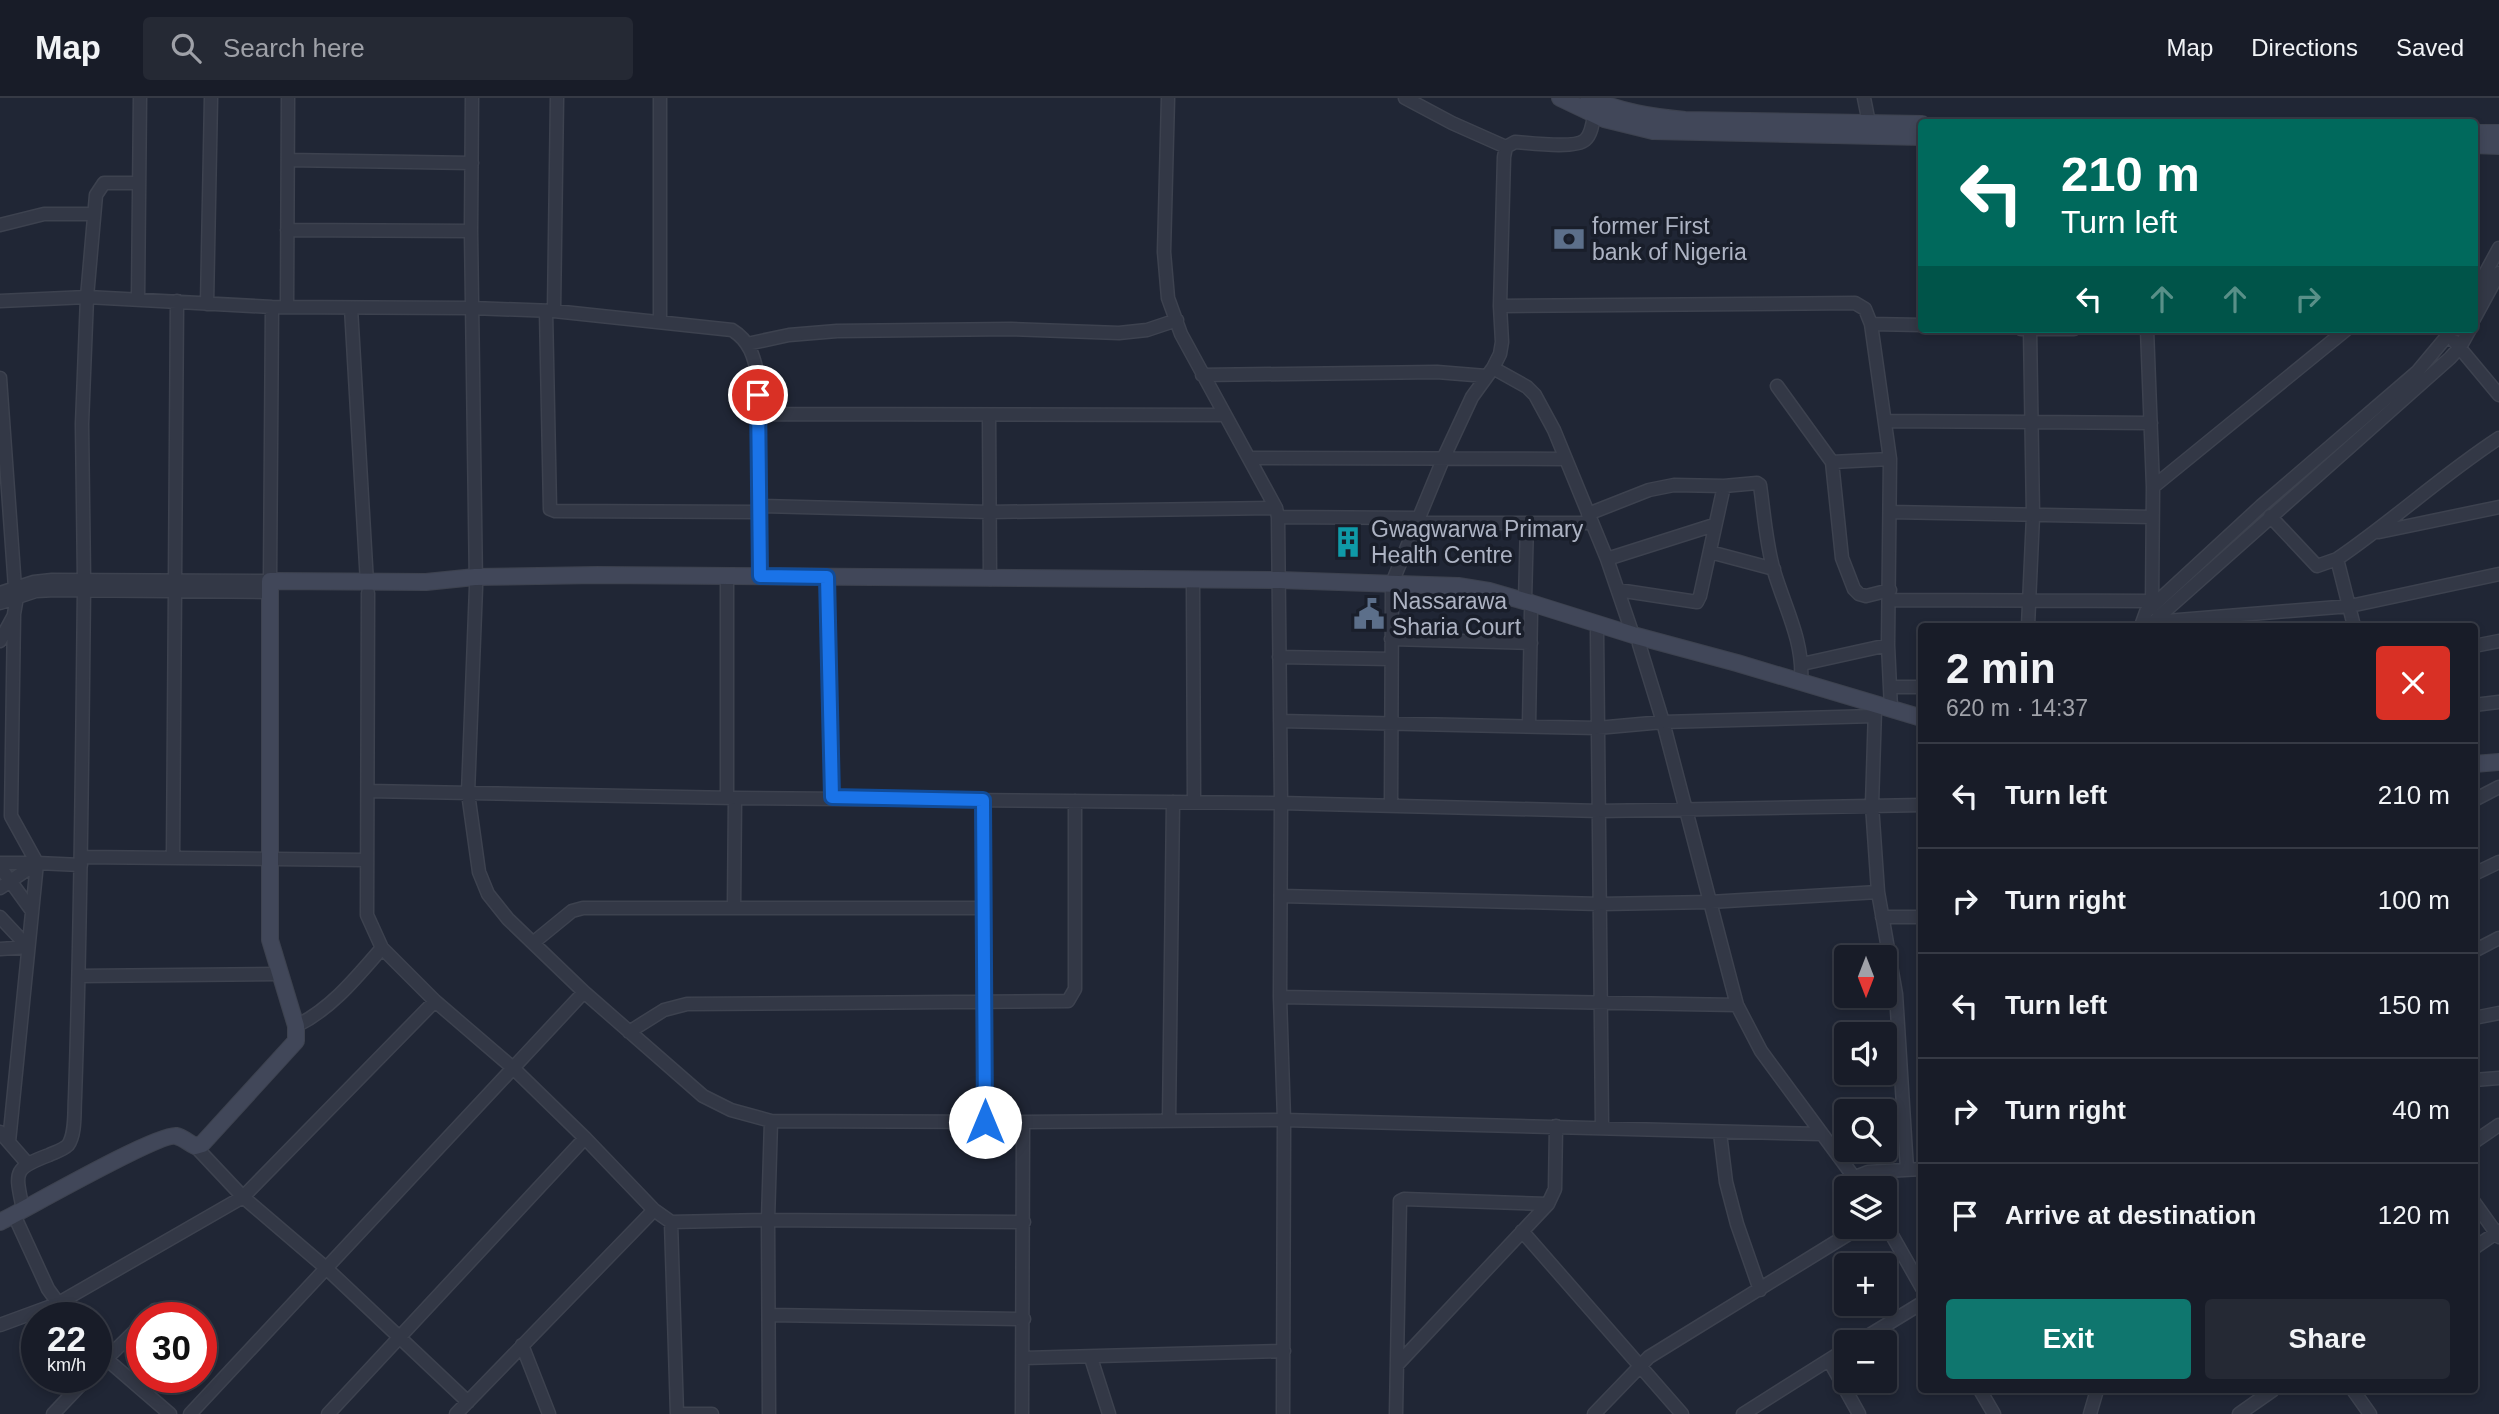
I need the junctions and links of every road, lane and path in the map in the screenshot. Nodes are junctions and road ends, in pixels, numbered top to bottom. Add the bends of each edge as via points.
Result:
1 (140, 98) edge
2 (211, 98) edge
3 (288, 98) edge
4 (472, 98) edge
5 (557, 98) edge
6 (660, 98) edge
7 (1168, 98) edge
8 (1405, 98) edge
9 (1560, 98) edge
10 (1864, 98) edge
11 (1593, 104) edge
12 (1869, 123) junction
13 (1918, 124) edge
14 (2478, 133) edge
15 (2499, 133) edge
16 (1918, 137) edge
17 (2478, 145) edge
18 (2499, 146) edge
19 (1506, 147) junction
20 (288, 160) junction
21 (472, 163) junction
22 (139, 183) junction
23 (94, 214) junction
24 (0, 225) edge
25 (287, 230) junction
26 (471, 231) junction
27 (2499, 248) edge
28 (2499, 273) edge
29 (2482, 293) edge
30 (87, 297) junction
31 (138, 299) junction
32 (0, 301) edge
33 (177, 301) junction
34 (207, 304) junction
35 (1500, 306) junction
36 (272, 307) junction
37 (287, 307) junction
38 (351, 308) junction
39 (472, 308) junction
40 (550, 311) junction
41 (1177, 320) junction
42 (660, 322) junction
43 (1871, 324) junction
44 (1918, 326) edge
45 (2030, 333) edge
46 (2147, 333) edge
47 (2342, 333) edge
48 (2450, 333) edge
49 (2452, 333) edge
50 (2467, 333) edge
51 (747, 344) junction
52 (2460, 347) junction
53 (1489, 372) junction
54 (1202, 375) junction
55 (0, 378) edge
56 (1777, 386) dead end
57 (1, 393) edge
58 (2499, 395) edge
59 (759, 414) junction
60 (989, 415) junction
61 (1225, 415) junction
62 (1886, 421) junction
63 (2151, 423) junction
64 (2032, 424) junction
65 (2499, 438) edge
66 (1444, 457) junction
67 (1250, 458) junction
68 (1566, 459) junction
69 (1890, 459) junction
70 (1832, 462) junction
71 (1724, 486) junction
72 (2153, 487) junction
73 (2499, 507) edge
74 (758, 509) junction
75 (990, 512) junction
76 (1277, 512) junction
77 (1890, 512) junction
78 (2033, 516) junction
79 (2270, 516) junction
80 (2152, 517) junction
81 (1590, 518) junction
82 (1419, 520) junction
83 (1527, 523) junction
84 (1714, 525) junction
85 (2377, 532) junction
86 (1710, 552) junction
87 (1606, 559) junction
88 (2337, 559) junction
89 (1774, 569) junction
90 (2499, 574) edge
91 (760, 576) junction
92 (990, 579) junction
93 (827, 581) junction
94 (475, 582) junction
95 (727, 584) junction
96 (1279, 584) junction
97 (84, 585) junction
98 (175, 585) junction
99 (270, 586) junction
100 (1193, 587) junction
101 (1392, 587) junction
102 (368, 588) junction
103 (1618, 590) junction
104 (16, 592) junction
105 (0, 593) edge
106 (1890, 595) junction
107 (2029, 601) junction
108 (0, 603) edge
109 (2152, 605) junction
110 (1528, 606) junction
111 (2350, 606) junction
112 (14, 614) junction
113 (2028, 623) edge
114 (2149, 623) edge
115 (2152, 623) edge
116 (2171, 623) edge
117 (2353, 623) edge
118 (1597, 632) junction
119 (1391, 639) junction
120 (1636, 640) junction
121 (0, 641) edge
122 (2499, 641) edge
123 (1531, 643) junction
124 (1888, 645) junction
125 (2478, 645) edge
126 (1279, 657) junction
127 (1391, 659) junction
128 (1802, 664) junction
129 (1801, 681) junction
130 (1890, 687) junction
131 (1918, 687) edge
132 (2499, 702) edge
133 (2478, 705) edge
134 (1879, 711) junction
135 (6, 714) edge
136 (1918, 717) edge
137 (1280, 721) junction
138 (1663, 722) junction
139 (1391, 723) junction
140 (1528, 725) junction
141 (1918, 726) edge
142 (1597, 727) junction
143 (2499, 763) edge
144 (2478, 764) edge
145 (2499, 786) edge
146 (368, 791) junction
147 (468, 793) junction
148 (832, 797) junction
149 (731, 798) junction
150 (2478, 798) edge
151 (983, 800) junction
152 (1075, 801) junction
153 (1173, 802) junction
154 (1194, 802) junction
155 (1281, 803) junction
156 (1872, 805) junction
157 (1918, 805) edge
158 (1391, 806) junction
159 (1686, 809) junction
160 (1600, 811) junction
161 (173, 858) junction
162 (271, 858) junction
163 (366, 860) junction
164 (81, 861) junction
165 (2499, 862) edge
166 (37, 863) junction
167 (0, 865) edge
168 (2478, 872) edge
169 (4, 884) edge
170 (1878, 892) junction
171 (1280, 896) junction
172 (1710, 902) junction
173 (1601, 904) junction
174 (734, 908) junction
175 (984, 908) junction
176 (32, 911) junction
177 (0, 917) edge
178 (1882, 917) junction
179 (1918, 917) edge
180 (2499, 938) edge
181 (534, 943) junction
182 (28, 947) junction
183 (382, 948) junction
184 (0, 949) edge
185 (2478, 949) edge
186 (279, 974) junction
187 (79, 976) junction
188 (584, 992) junction
189 (1280, 997) junction
190 (435, 1001) junction
191 (1602, 1002) junction
192 (984, 1003) junction
193 (1737, 1005) junction
194 (2499, 1013) edge
195 (2478, 1017) edge
196 (296, 1026) junction
197 (629, 1032) junction
198 (513, 1068) junction
199 (2499, 1078) edge
200 (2478, 1080) edge
201 (0, 1119) edge
202 (1284, 1120) junction
203 (771, 1121) junction
204 (1170, 1121) junction
205 (985, 1122) junction
206 (1023, 1122) junction
207 (2499, 1125) edge
208 (1556, 1126) junction
209 (1602, 1126) junction
210 (1720, 1133) junction
211 (1821, 1134) junction
212 (4, 1137) edge
213 (584, 1138) junction
214 (2478, 1139) edge
215 (195, 1146) junction
216 (27, 1163) junction
217 (1907, 1169) junction
218 (1918, 1169) edge
219 (1854, 1176) edge
220 (1858, 1176) edge
221 (243, 1197) junction
222 (1548, 1204) junction
223 (2478, 1207) edge
224 (654, 1210) junction
225 (12, 1215) edge
226 (768, 1220) junction
227 (671, 1222) junction
228 (1024, 1222) junction
229 (1522, 1231) junction
230 (2498, 1234) edge
231 (1841, 1239) edge
232 (1894, 1239) edge
233 (2478, 1246) edge
234 (326, 1268) junction
235 (1918, 1281) edge
236 (1760, 1290) junction
237 (56, 1302) edge
238 (60, 1302) edge
239 (1918, 1305) edge
240 (770, 1315) junction
241 (21, 1317) edge
242 (1024, 1319) junction
243 (0, 1325) edge
244 (1878, 1330) edge
245 (399, 1337) junction
246 (522, 1345) junction
247 (1284, 1351) junction
248 (1834, 1357) edge
249 (1024, 1358) junction
250 (1091, 1358) junction
251 (1829, 1360) junction
252 (112, 1364) edge
253 (1397, 1365) junction
254 (1641, 1366) junction
255 (73, 1393) edge
256 (1982, 1393) edge
257 (2096, 1393) edge
258 (2269, 1393) edge
259 (2355, 1393) edge
260 (468, 1402) junction
261 (1676, 1412) edge
262 (53, 1414) edge
263 (170, 1414) edge
264 (190, 1414) edge
265 (328, 1414) edge
266 (456, 1414) edge
267 (549, 1414) edge
268 (677, 1414) edge
269 (712, 1414) edge
270 (769, 1414) edge
271 (1022, 1414) edge
272 (1109, 1414) edge
273 (1283, 1414) edge
274 (1396, 1414) edge
275 (1594, 1414) edge
276 (1743, 1414) edge
277 (1859, 1414) edge
278 (1994, 1414) edge
279 (2091, 1414) edge
280 (2239, 1414) edge
281 (2370, 1414) edge

1 - 22 street
2 - 34 street
3 - 20 street
4 - 21 street
5 - 40 street
6 - 42 street
7 - 41 street via 1164,252 1168,298
8 - 19 street
9 - 11 street
10 - 12 street
11 - 12 street via 1685,120
11 - 16 street via 1627,126 1677,134
11 - 19 street via 1585,141 1575,145 1515,142
12 - 13 street
14 - 15 street
17 - 18 street
19 - 35 street
20 - 21 street
20 - 25 street
21 - 26 street
22 - 23 street via 104,183 96,195
22 - 31 street
23 - 24 street via 44,214
23 - 30 street
25 - 26 street
25 - 37 street
26 - 39 street
27 - 29 street
28 - 29 street
30 - 31 street
30 - 32 street
30 - 97 street via 82,424
31 - 33 street
33 - 34 street
33 - 98 street
34 - 36 street
35 - 43 street via 1855,303 1864,309
35 - 53 street via 1502,342
36 - 37 street
36 - 99 street
37 - 38 street
38 - 39 street
38 - 102 street
39 - 40 street
39 - 94 street
40 - 42 street
40 - 74 street via 550,509
41 - 51 street via 1119,334 1010,329 837,331
41 - 54 street
42 - 51 street via 732,330
43 - 44 street
43 - 62 street
45 - 64 street
46 - 63 street
47 - 72 street
48 - 109 street via 2417,372
49 - 52 street
50 - 52 street
51 - 59 street via 758,376
52 - 58 street
52 - 79 street
53 - 54 street
53 - 66 street
53 - 68 street via 1527,387 1535,395
54 - 61 street
55 - 57 street
56 - 70 street
57 - 104 street
59 - 60 street
59 - 74 street
60 - 61 street
60 - 75 street
61 - 67 street
62 - 64 street
62 - 69 street
63 - 64 street
63 - 72 street
64 - 78 street
65 - 85 street
66 - 67 street
66 - 68 street
66 - 82 street
67 - 76 street
68 - 81 street
69 - 70 street
69 - 77 street
70 - 106 street via 1842,558 1854,589 1866,596
71 - 81 street via 1674,485 1649,490
71 - 84 street
71 - 89 street via 1755,481 1760,485
72 - 80 street
73 - 85 street
74 - 75 street
74 - 91 street
75 - 76 street
75 - 92 street
76 - 82 street
76 - 96 street
77 - 78 street
77 - 106 street
78 - 80 street
78 - 107 street
79 - 88 street via 2317,566
79 - 115 street
80 - 109 street
81 - 83 street
81 - 87 street
82 - 83 street
82 - 101 street
83 - 110 street
84 - 86 street
84 - 87 street
85 - 88 street
86 - 89 street
86 - 103 street via 1696,602
87 - 103 street
88 - 111 street
89 - 128 street
90 - 111 street
91 - 93 street
91 - 94 street via 597,575
92 - 93 street
92 - 96 street
93 - 95 street
93 - 100 street
93 - 148 street
94 - 95 street
94 - 102 street
94 - 147 street
95 - 149 street
96 - 100 street
96 - 101 street
96 - 126 street
97 - 98 street
97 - 104 street via 43,581
97 - 164 street
98 - 99 street
98 - 161 street
99 - 102 street
99 - 162 street
100 - 154 street
101 - 110 street via 1474,588
101 - 119 street
102 - 146 street
103 - 120 street
104 - 105 street
104 - 108 street
104 - 112 street
106 - 107 street
106 - 124 street
107 - 109 street
107 - 113 street
109 - 114 street via 2146,612
110 - 118 street
110 - 120 street
110 - 123 street
111 - 116 street
111 - 117 street
112 - 121 street
112 - 135 street
118 - 120 street
118 - 142 street
119 - 123 street
119 - 127 street
120 - 129 street
120 - 134 street
120 - 138 street
122 - 125 street
123 - 140 street
124 - 128 street
124 - 130 street
126 - 127 street
126 - 137 street
127 - 139 street
128 - 129 street
129 - 134 street
130 - 131 street
130 - 134 street
132 - 133 street
134 - 136 street
134 - 138 street
134 - 141 street
134 - 156 street
135 - 166 street via 11,816
137 - 139 street
137 - 155 street
138 - 142 street
138 - 159 street
139 - 140 street
139 - 158 street
140 - 142 street
142 - 160 street
143 - 144 street
145 - 150 street
146 - 147 street
146 - 163 street
147 - 149 street
147 - 181 street via 482,883 508,919
148 - 149 street
148 - 151 street
149 - 174 street
151 - 152 street
151 - 175 street
152 - 153 street
152 - 192 street via 1073,994 1062,1002
153 - 154 street
153 - 204 street
154 - 155 street
155 - 158 street
155 - 171 street
156 - 157 street
156 - 159 street
156 - 170 street
158 - 160 street
159 - 160 street
159 - 172 street
160 - 173 street
161 - 162 street
161 - 164 street
162 - 163 street
162 - 186 street via 270,940
163 - 183 street via 367,915
164 - 166 street
164 - 187 street
165 - 168 street
166 - 167 street
166 - 169 street
166 - 176 street
167 - 169 street
169 - 176 street
170 - 172 street
170 - 178 street
171 - 173 street
171 - 189 street
172 - 173 street
172 - 193 street
173 - 191 street
174 - 175 street
174 - 181 street via 583,908 572,911
175 - 192 street
176 - 182 street
177 - 182 street
178 - 179 street
178 - 217 street via 1896,994
180 - 185 street
181 - 188 street
182 - 184 street
182 - 212 street
183 - 190 street
183 - 196 street via 328,1005
186 - 187 street
186 - 196 street
187 - 216 street via 71,1138 62,1149
188 - 197 street
188 - 198 street
189 - 191 street
189 - 202 street
190 - 198 street
190 - 221 street
191 - 193 street
191 - 209 street
192 - 197 street via 687,1004 664,1010
192 - 205 street
193 - 211 street via 1761,1051
194 - 195 street
196 - 215 street via 294,1044 202,1144
197 - 203 street via 703,1096
198 - 213 street
198 - 234 street
199 - 200 street
201 - 212 street
202 - 204 street
202 - 208 street
202 - 247 street
203 - 205 street
203 - 226 street
204 - 206 street
205 - 206 street
206 - 228 street
207 - 214 street
208 - 209 street
208 - 222 street via 1555,1189
209 - 210 street
210 - 211 street
210 - 236 street via 1726,1182
211 - 219 street
212 - 216 street
213 - 224 street
213 - 245 street
215 - 221 street
215 - 225 street via 169,1136
216 - 225 street via 17,1177
217 - 218 street
217 - 220 street
221 - 234 street
221 - 238 street
222 - 229 street
222 - 253 street via 1399,1201
223 - 230 street
224 - 227 street
224 - 246 street
225 - 237 street
226 - 227 street
226 - 228 street
226 - 240 street
227 - 268 street
228 - 242 street
229 - 253 street
229 - 254 street
230 - 233 street
231 - 236 street
232 - 235 street
234 - 245 street
234 - 264 street
236 - 254 street
239 - 244 street
240 - 242 street
240 - 270 street
241 - 243 street
242 - 249 street
245 - 260 street
245 - 265 street
246 - 260 street
246 - 267 street
247 - 250 street
247 - 273 street
248 - 251 street
249 - 250 street
249 - 271 street
250 - 272 street
251 - 276 street
251 - 277 street
252 - 263 street
253 - 274 street
254 - 261 street
254 - 275 street
255 - 262 street
256 - 278 street
257 - 279 street
258 - 280 street
259 - 281 street
260 - 266 street
268 - 269 street

